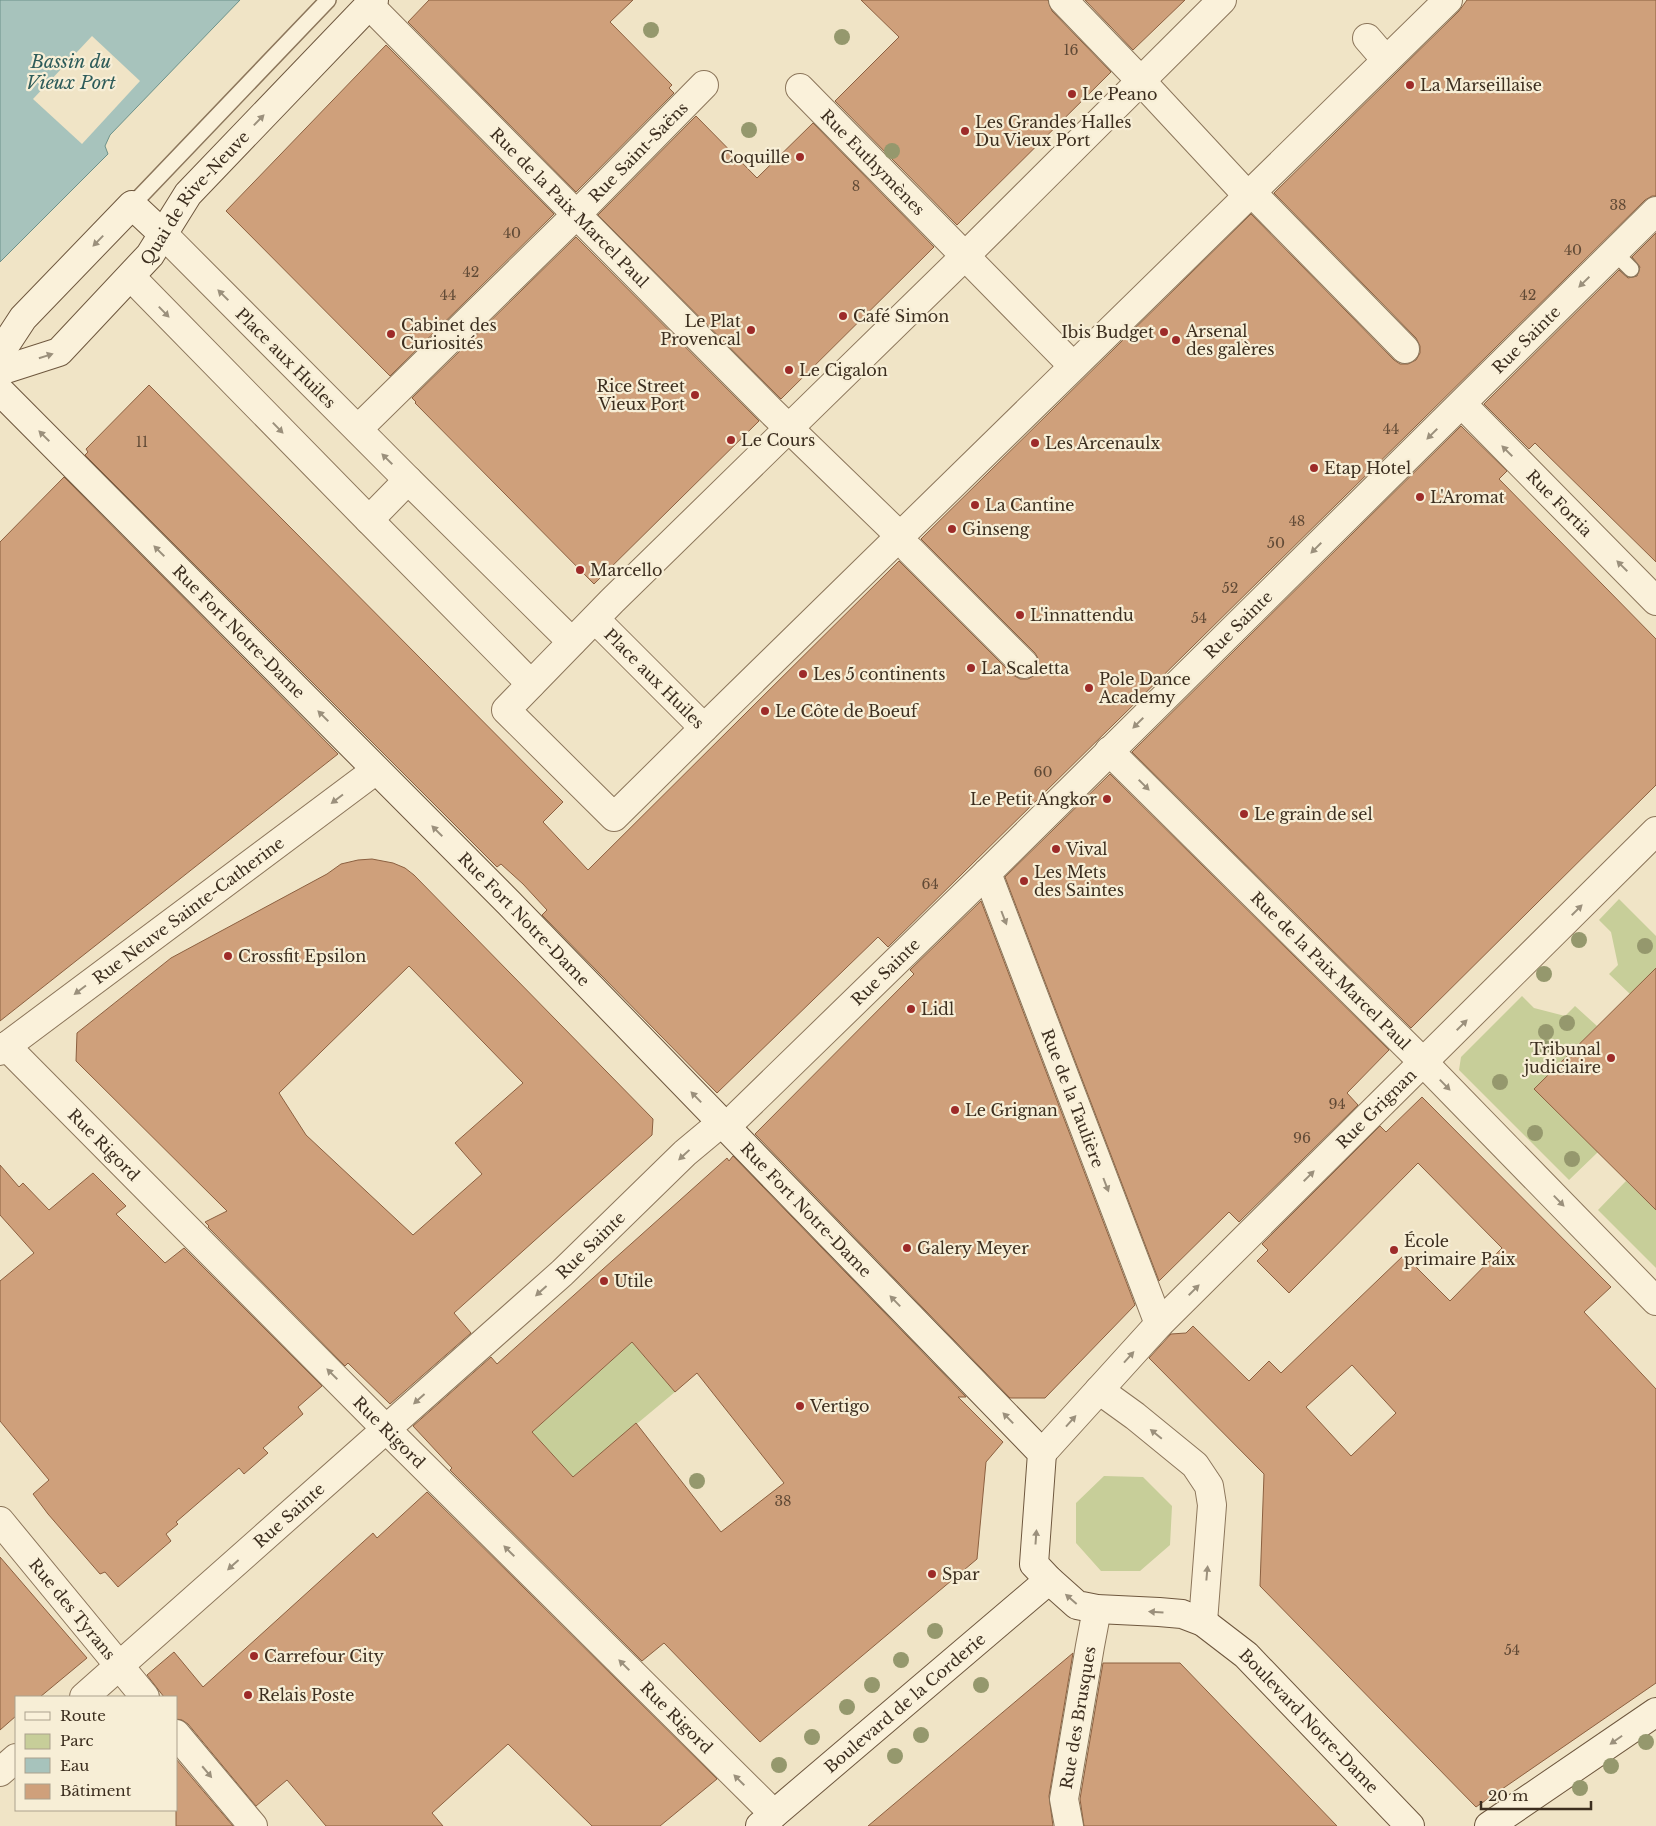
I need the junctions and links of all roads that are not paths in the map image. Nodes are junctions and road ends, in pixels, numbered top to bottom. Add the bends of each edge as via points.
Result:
1 (328, 0) edge
2 (1063, 0) edge
3 (1222, 0) edge
4 (1448, 0) edge
5 (372, 2) edge
6 (1367, 38) dead end
7 (1386, 60) junction
8 (1142, 82) junction
9 (704, 85) dead end
10 (800, 88) dead end
11 (1254, 199) junction
12 (132, 206) junction
13 (1656, 211) edge
14 (577, 214) junction
15 (164, 235) junction
16 (966, 256) junction
17 (130, 276) junction
18 (1405, 349) dead end
19 (0, 352) edge
20 (1073, 366) junction
21 (0, 371) edge
22 (0, 391) edge
23 (1462, 404) junction
24 (358, 429) junction
25 (790, 429) junction
26 (408, 480) junction
27 (369, 520) junction
28 (905, 543) junction
29 (1656, 601) edge
30 (595, 619) junction
31 (572, 642) junction
32 (1024, 664) dead end
33 (531, 684) junction
34 (704, 728) junction
35 (1109, 750) junction
36 (376, 770) junction
37 (1656, 831) edge
38 (987, 873) junction
39 (3, 1048) edge
40 (1424, 1063) junction
41 (721, 1123) junction
42 (1656, 1301) edge
43 (1159, 1324) junction
44 (1099, 1390) junction
45 (386, 1429) junction
46 (1042, 1453) junction
47 (0, 1521) edge
48 (1049, 1580) junction
49 (1098, 1609) junction
50 (1203, 1622) junction
51 (120, 1666) junction
52 (85, 1696) edge
53 (145, 1696) edge
54 (1656, 1712) edge
55 (178, 1736) edge
56 (15, 1759) edge
57 (0, 1772) edge
58 (767, 1820) edge
59 (253, 1826) edge
60 (1068, 1826) edge
61 (1410, 1826) edge
62 (1489, 1826) edge

1 - 12 lane, Quai de Rive-Neuve
2 - 8 street
3 - 8 street
4 - 7 street
5 - 14 street, Rue de la Paix Marcel Paul
15 -> 5 street, Quai de Rive-Neuve via 188,194
6 - 7 street
7 - 11 street
8 - 11 street
8 - 16 street
9 - 14 street, Rue Saint-Saëns
10 - 16 street, Rue Euthymènes
11 - 18 street
11 - 20 street
12 - 15 street, Place aux Huiles
12 -> 19 street, Quai de Rive-Neuve via 23,318
13 -> 23 street, Rue Sainte via 1623,261 1512,352
14 - 24 street, Rue Saint-Saëns
14 - 25 street, Rue de la Paix Marcel Paul
15 - 17 street, Quai de Rive-Neuve
24 -> 15 street, Place aux Huiles
16 - 20 street, Rue Euthymènes
16 - 25 street
21 -> 17 street, Quai de Rive-Neuve via 59,352
17 -> 27 street
20 - 28 street
36 -> 22 street, Rue Fort Notre-Dame
29 -> 23 street, Rue Fortia
23 -> 35 street, Rue Sainte
26 -> 24 street, Place aux Huiles
25 - 28 street, Rue de la Paix Marcel Paul
25 - 30 street
26 - 27 street
26 - 31 street, Place aux Huiles
27 - 33 street
28 - 32 street
28 - 34 street
30 - 31 street, Place aux Huiles
30 - 34 street, Place aux Huiles
31 - 33 street, Place aux Huiles
33 - 34 street, Place aux Huiles via 506,710 614,817
35 - 38 street, Rue Sainte
35 -> 40 street, Rue de la Paix Marcel Paul
36 -> 39 street, Rue Neuve Sainte-Catherine
41 -> 36 street, Rue Fort Notre-Dame
40 -> 37 street, Rue Grignan
38 - 41 street, Rue Sainte via 729,1124
38 -> 43 street, Rue de la Taulière
45 -> 39 street, Rue Rigord
40 -> 42 street, Rue de la Paix Marcel Paul
43 -> 40 street, Rue Grignan
41 -> 45 street, Rue Sainte via 685,1153 562,1273
46 -> 41 street, Rue Fort Notre-Dame
44 -> 43 street, Rue Grignan
46 -> 44 street, Rue Grignan
50 -> 44 street via 1212,1506 1209,1486 1195,1465
45 -> 51 street, Rue Sainte
58 -> 45 street, Rue Rigord
48 -> 46 street, Boulevard Notre-Dame via 1034,1564
47 - 51 street, Rue des Tyrans
49 -> 48 street, Boulevard Notre-Dame via 1076,1605
48 - 58 street, Boulevard de la Corderie
50 -> 49 street, Boulevard Notre-Dame via 1182,1614
49 - 60 street, Rue des Brusques via 1064,1799
50 - 61 street, Boulevard Notre-Dame via 1246,1655
51 - 52 street, Rue Sainte
51 - 53 street, Rue des Tyrans
54 -> 62 street
55 -> 59 street
56 - 57 street

